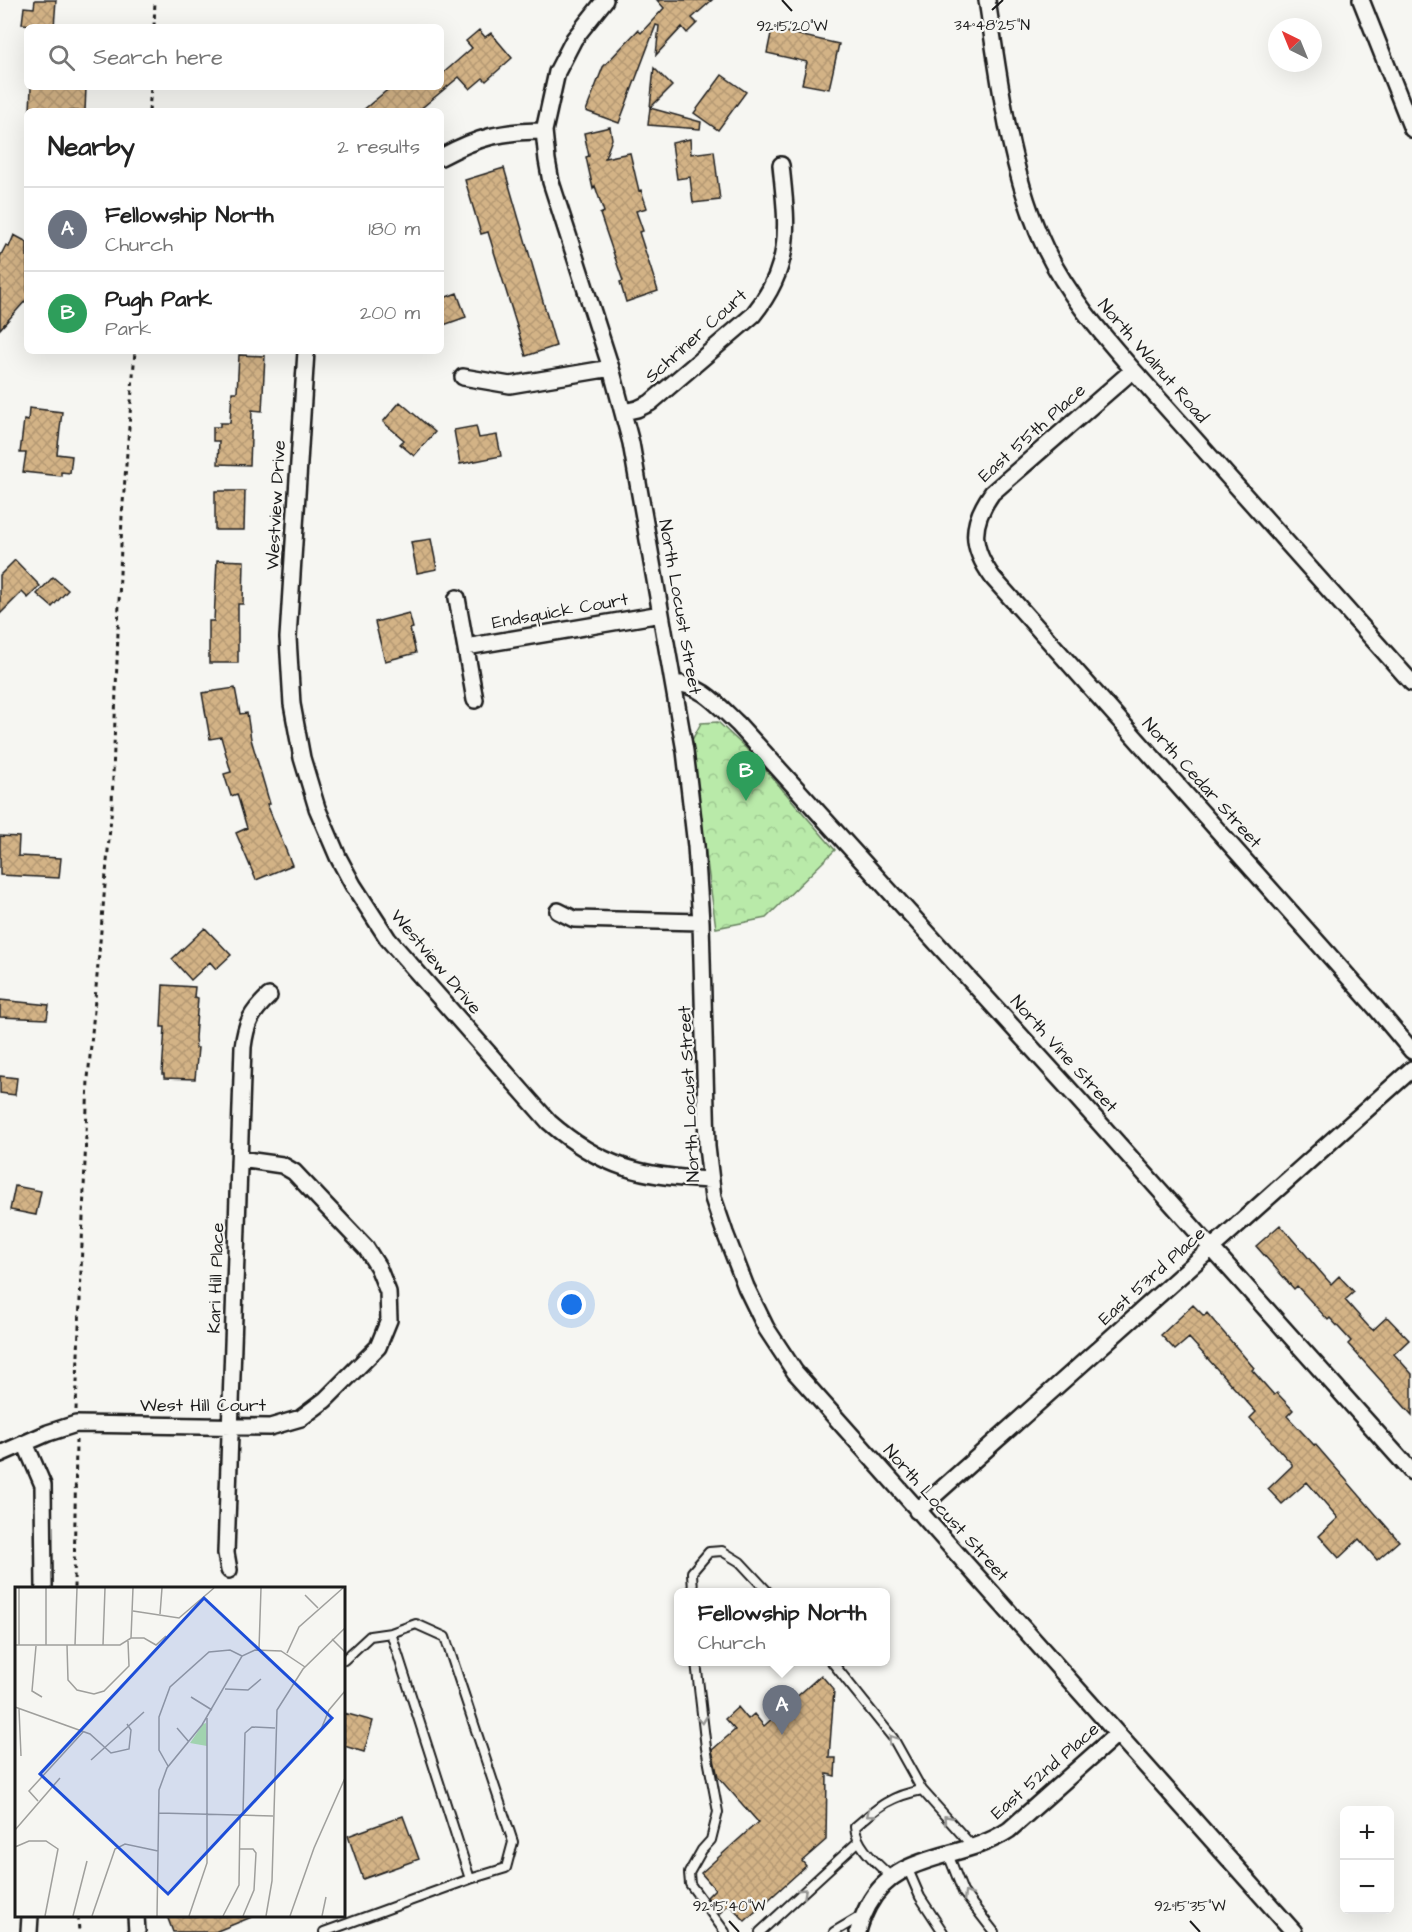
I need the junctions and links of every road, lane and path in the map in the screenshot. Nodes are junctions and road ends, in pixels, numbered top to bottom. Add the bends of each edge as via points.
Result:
1 (155, 0) edge
2 (605, 0) edge
3 (987, 0) edge
4 (1361, 0) edge
5 (154, 24) edge
6 (151, 90) edge
7 (149, 108) edge
8 (1412, 129) edge
9 (544, 131) junction
10 (444, 155) edge
11 (781, 165) dead end
12 (135, 354) edge
13 (306, 354) edge
14 (611, 368) junction
15 (1133, 370) junction
16 (463, 378) dead end
17 (624, 412) junction
18 (975, 536) joint
19 (458, 598) dead end
20 (661, 614) junction
21 (466, 647) junction
22 (673, 683) junction
23 (1412, 683) edge
24 (475, 700) dead end
25 (558, 912) dead end
26 (701, 922) junction
27 (269, 996) dead end
28 (1412, 1051) edge
29 (1410, 1074) edge
30 (240, 1159) junction
31 (711, 1180) junction
32 (1212, 1248) junction
33 (76, 1424) junction
34 (230, 1427) junction
35 (25, 1443) junction
36 (0, 1454) edge
37 (1412, 1472) edge
38 (917, 1511) junction
39 (229, 1570) dead end
40 (45, 1587) edge
41 (74, 1587) edge
42 (693, 1588) edge
43 (763, 1588) edge
44 (391, 1633) junction
45 (345, 1659) edge
46 (696, 1666) edge
47 (835, 1666) edge
48 (1117, 1734) junction
49 (922, 1790) junction
50 (859, 1841) junction
51 (973, 1847) junction
52 (948, 1854) junction
53 (907, 1867) junction
54 (891, 1877) junction
55 (470, 1879) junction
56 (864, 1914) junction
57 (30, 1917) edge
58 (78, 1917) edge
59 (136, 1917) edge
60 (335, 1930) edge
61 (28, 1932) edge
62 (79, 1932) edge
63 (137, 1932) edge
64 (324, 1932) edge
65 (725, 1932) edge
66 (760, 1932) edge
67 (834, 1932) edge
68 (858, 1932) edge
69 (943, 1932) edge
70 (994, 1932) edge
71 (1294, 1932) edge

1 - 5 path
2 - 9 street via 562,60
3 - 15 street, North Walnut Road via 1012,152 1032,217 1069,291
4 - 8 street
6 - 7 path
9 - 10 street via 485,137
9 - 14 street via 551,182
11 - 17 street, Schriner Court via 786,219 784,251 766,298 753,315 650,403
12 - 33 path via 122,516 112,805 88,1080
13 - 31 street, Westview Drive via 288,638 292,704 317,808 338,857 388,939 549,1122 597,1156 625,1168 670,1178
14 - 16 street via 510,385
14 - 17 street, North Locust Street
15 - 18 street, East 55th Place via 992,493 977,520
15 - 23 street, North Walnut Road
17 - 20 street, North Locust Street
18 - 28 street, North Cedar Street via 983,565 993,578
19 - 21 street
20 - 21 street, Endsquick Court
20 - 22 street, North Locust Street
21 - 24 street
22 - 26 street, North Locust Street via 685,751
22 - 32 street, North Vine Street via 691,685 738,723
25 - 26 street via 574,919
26 - 31 street, North Locust Street
27 - 30 street, Kari Hill Place via 250,1017 245,1029
29 - 32 street, East 53rd Place
30 - 34 street, Kari Hill Place
30 - 34 street, West Hill Court via 282,1165 294,1172 366,1248 387,1292 389,1320 378,1347 325,1400 301,1418 270,1426
31 - 38 street, North Locust Street via 725,1233 766,1328 795,1372
32 - 37 street, North Vine Street
32 - 38 street, East 53rd Place
33 - 34 street, West Hill Court
33 - 35 street, West Hill Court
33 - 41 path
34 - 39 street, Kari Hill Place via 226,1553
35 - 36 street, West Hill Court
35 - 40 street via 43,1485
38 - 48 street, North Locust Street
42 - 43 lane via 692,1572 709,1552 722,1551 740,1562
44 - 45 lane via 370,1636
44 - 55 lane
44 - 55 lane via 416,1624 445,1637 513,1842 506,1868
46 -> 65 lane via 718,1812 711,1840 689,1873 690,1884
49 -> 47 lane via 893,1738
48 - 51 street, East 52nd Place via 1009,1830
48 - 71 street, North Locust Street
49 -> 50 lane via 900,1795 877,1808 855,1827
51 -> 49 lane
50 - 54 lane
66 -> 50 lane
51 - 52 street, East 52nd Place
52 - 53 street, East 52nd Place
70 -> 52 lane via 963,1892
53 - 54 street, East 52nd Place
53 - 69 lane via 920,1897
54 - 56 street, East 52nd Place via 873,1896
55 - 60 lane
56 - 67 lane
56 - 68 street, East 52nd Place
57 - 61 street
58 - 62 path
59 - 63 street
60 - 64 lane

